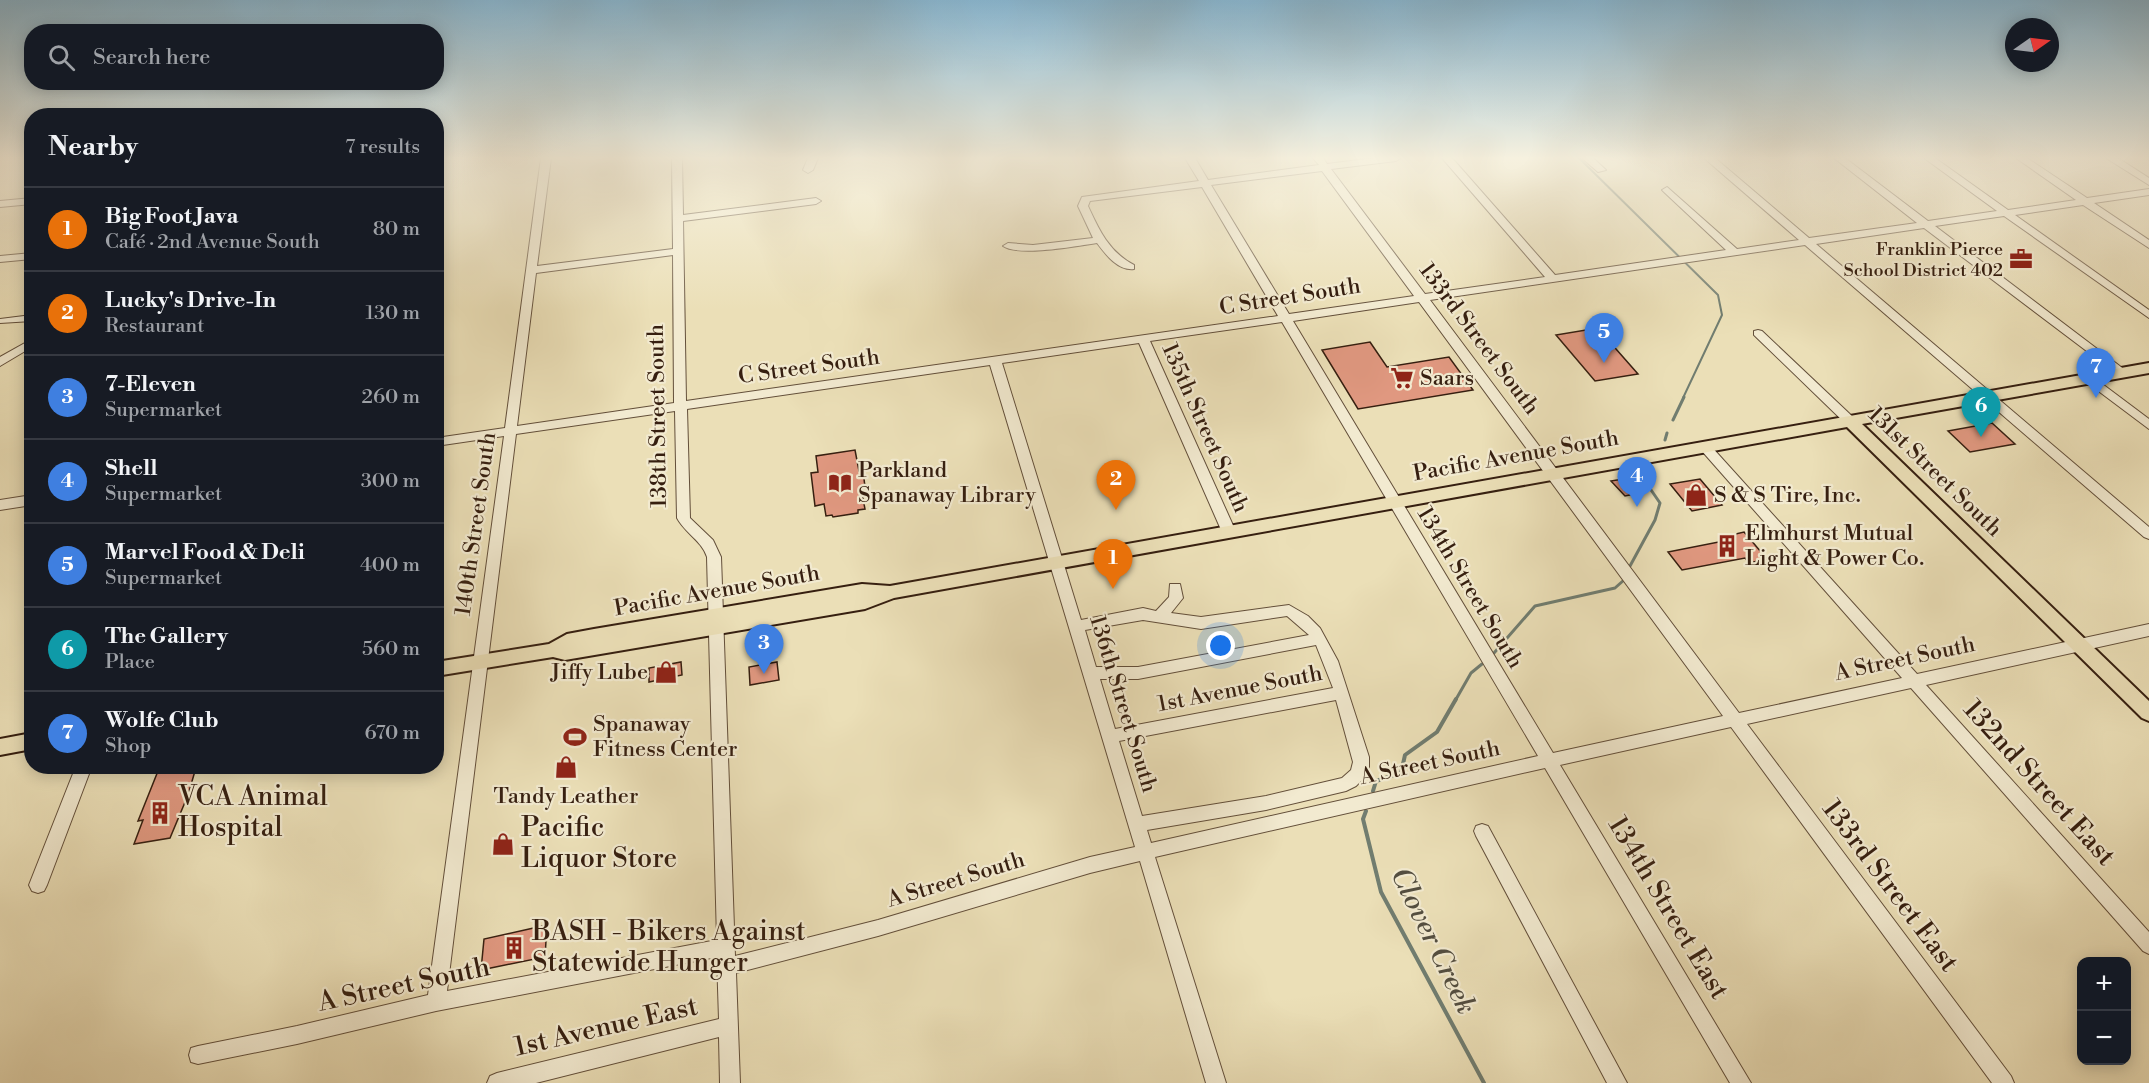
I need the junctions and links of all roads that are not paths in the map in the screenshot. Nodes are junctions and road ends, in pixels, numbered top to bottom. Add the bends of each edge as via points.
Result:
1 (540, 209) edge
2 (678, 209) edge
3 (758, 209) edge
4 (1086, 209) edge
5 (1220, 209) edge
6 (1355, 209) edge
7 (1491, 209) edge
8 (1687, 209) edge
9 (1768, 209) edge
10 (1904, 209) edge
11 (1999, 209) edge
12 (2035, 209) edge
13 (2096, 209) edge
14 (2005, 213) junction
15 (678, 219) junction
16 (1924, 224) junction
17 (1100, 240) junction
18 (1806, 241) junction
19 (2149, 245) edge
20 (1008, 246) dead end
21 (678, 251) junction
22 (1734, 252) junction
23 (24, 257) edge
24 (0, 260) edge
25 (1130, 267) dead end
26 (533, 270) junction
27 (1553, 279) junction
28 (1422, 298) junction
29 (2149, 315) edge
30 (24, 319) edge
31 (1286, 319) junction
32 (4, 321) dead end
33 (1758, 333) dead end
34 (1144, 341) junction
35 (24, 347) edge
36 (995, 361) junction
37 (0, 362) edge
38 (2149, 368) edge
39 (2121, 373) junction
40 (2089, 378) junction
41 (1988, 396) junction
42 (680, 408) junction
43 (1850, 421) junction
44 (2149, 425) edge
45 (511, 432) junction
46 (444, 441) edge
47 (1705, 447) junction
48 (1553, 474) junction
49 (24, 501) edge
50 (1394, 502) junction
51 (0, 505) edge
52 (1229, 532) junction
53 (2149, 534) edge
54 (1057, 563) junction
55 (1175, 588) dead end
56 (1161, 615) junction
57 (715, 622) junction
58 (1078, 626) junction
59 (2149, 630) edge
60 (1319, 639) junction
61 (2079, 645) junction
62 (481, 662) junction
63 (444, 668) edge
64 (1093, 673) junction
65 (1914, 682) junction
66 (1341, 693) junction
67 (2149, 713) edge
68 (1735, 719) junction
69 (1112, 736) junction
70 (24, 742) edge
71 (0, 747) edge
72 (1550, 761) junction
73 (81, 774) edge
74 (1137, 824) junction
75 (1482, 831) dead end
76 (1148, 852) junction
77 (39, 885) dead end
78 (2149, 945) edge
79 (726, 947) junction
80 (727, 967) junction
81 (436, 1002) junction
82 (728, 1026) junction
83 (198, 1055) dead end
84 (497, 1083) edge
85 (730, 1083) edge
86 (1216, 1083) edge
87 (1617, 1083) edge
88 (1741, 1083) edge
89 (2004, 1083) edge

1 - 26 street, 140th Street South
2 - 15 street, 138th Street South
3 - 15 street
4 - 17 street
5 - 31 street, 134th Street South
6 - 28 street, 133rd Street South
7 - 27 street
8 - 22 street
9 - 18 street
10 - 16 street
11 - 14 street
12 - 14 street, C Street South
13 - 19 street
14 - 16 street, C Street South
14 - 29 street
15 - 21 street, 138th Street South
16 - 18 street, C Street South
16 - 39 street
17 - 20 street via 1033,248
17 - 25 street via 1112,256
18 - 22 street, C Street South
18 - 41 street
21 - 26 street
21 - 42 street, 138th Street South
22 - 27 street, C Street South
23 - 24 street
26 - 45 street, 140th Street South
27 - 28 street, C Street South
28 - 31 street, C Street South
28 - 48 street, 133rd Street South
30 - 32 street
31 - 34 street, C Street South
31 - 50 street, 134th Street South
33 - 43 street, 131st Street South
34 - 36 street, C Street South
34 - 52 street, 135th Street South
35 - 37 street
36 - 42 street, C Street South
36 - 54 street, 136th Street South
38 - 39 main road, Pacific Avenue South
39 - 40 main road, Pacific Avenue South
40 - 41 main road, Pacific Avenue South
40 - 44 street
41 - 43 main road, Pacific Avenue South
41 - 53 street
42 - 45 street, C Street South
42 - 57 street, 138th Street South via 682,515 688,527 712,548
43 - 47 main road, Pacific Avenue South
43 - 61 main road, 131st Street South
45 - 46 street, C Street South
45 - 62 street, 140th Street South
47 - 48 main road, Pacific Avenue South
47 - 65 street, 132nd Street East
48 - 50 main road, Pacific Avenue South
48 - 68 street, 133rd Street South
49 - 51 street
50 - 52 main road, Pacific Avenue South
50 - 72 street, 134th Street South
52 - 54 main road, Pacific Avenue South
54 - 57 main road, Pacific Avenue South via 892,592 865,602
54 - 58 street, 136th Street South
55 - 56 street via 1176,598
56 - 58 street via 1143,614
56 - 60 street via 1201,624 1289,610 1305,620
57 - 62 main road, Pacific Avenue South via 565,653 552,650
57 - 79 street, 138th Street South
58 - 64 street, 136th Street South
59 - 61 street, A Street South
60 - 64 street via 1138,673
60 - 66 street via 1336,668
61 - 65 street, A Street South
61 - 67 main road, 131st Street South
62 - 63 main road, Pacific Avenue South
62 - 81 street, 140th Street South
64 - 69 street, 136th Street South
65 - 68 street, A Street South
65 - 78 street, 132nd Street East
66 - 69 street, 1st Avenue South
66 - 74 street via 1360,769 1346,784 1266,803
68 - 72 street, A Street South
68 - 89 street, 133rd Street East
69 - 74 street, 136th Street South
70 - 71 main road
72 - 76 street, A Street South
72 - 88 street, 134th Street East
73 - 77 street
74 - 76 street, 136th Street South
75 - 87 street
76 - 80 street, A Street South
76 - 86 street, 136th Street South
79 - 80 street, 138th Street South
79 - 81 street, A Street South
80 - 82 street, 138th Street South
81 - 83 street, A Street South
82 - 84 street, 1st Avenue East
82 - 85 street, 138th Street South

